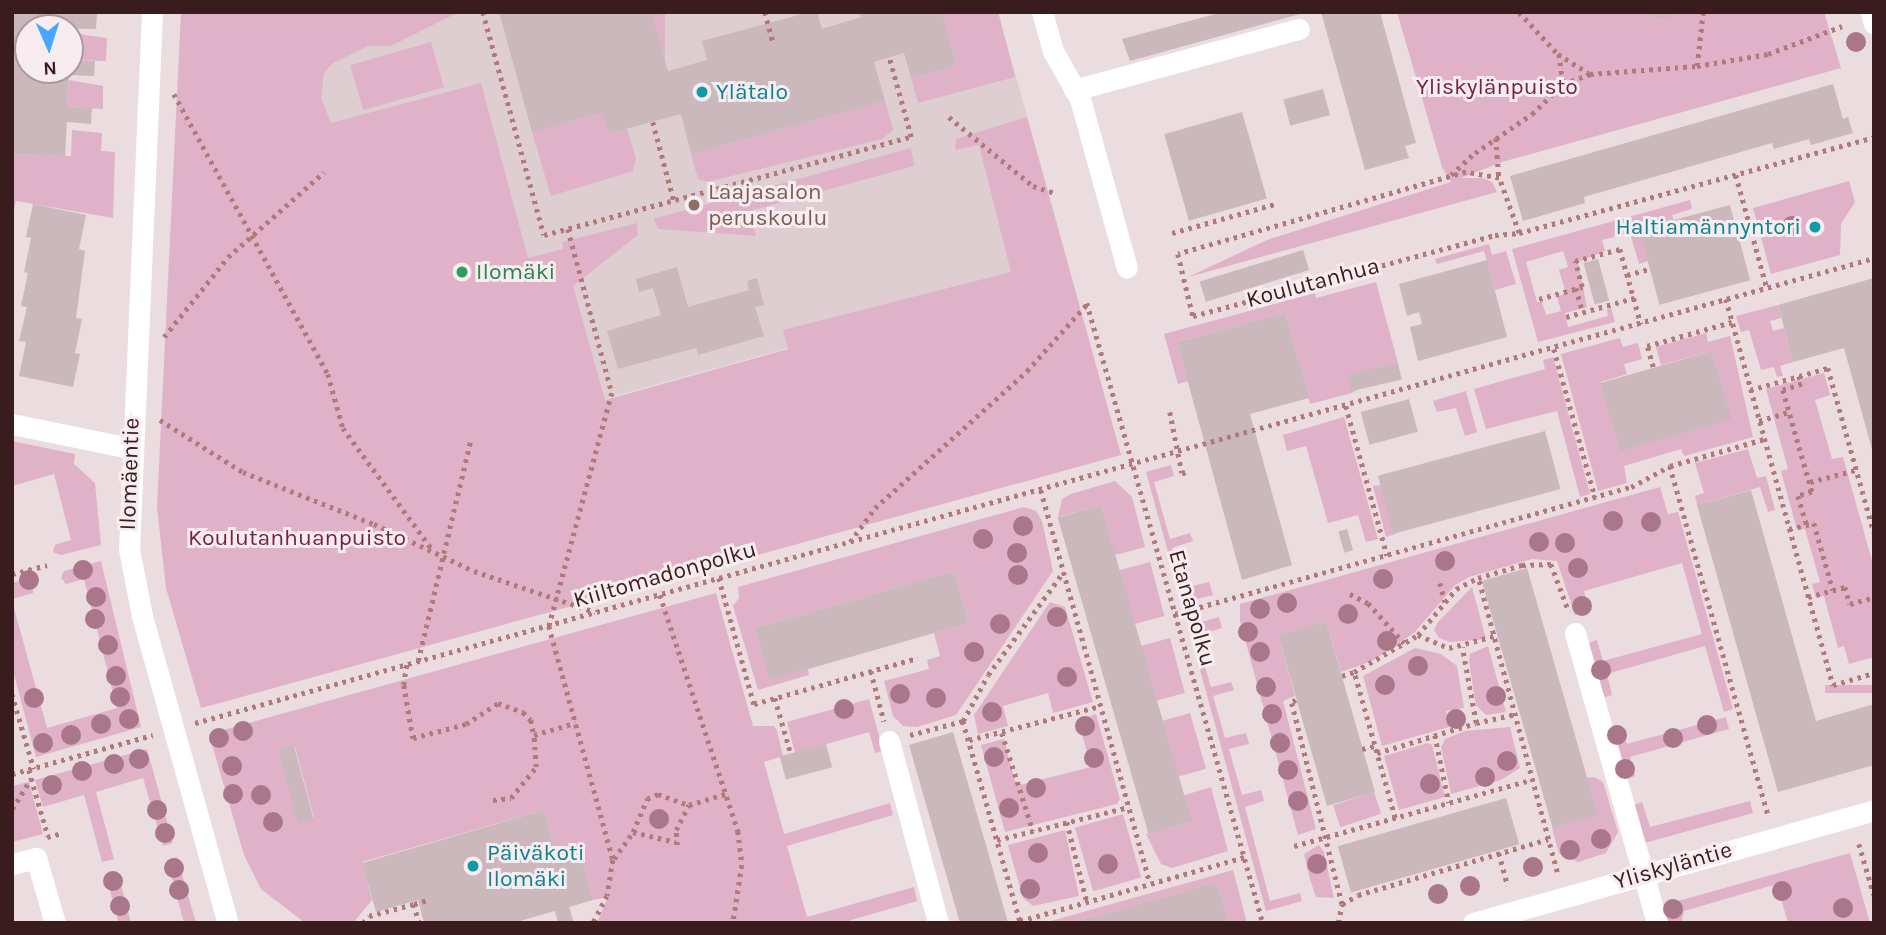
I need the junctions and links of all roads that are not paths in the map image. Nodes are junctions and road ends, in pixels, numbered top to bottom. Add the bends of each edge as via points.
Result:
1 (152, 12) edge
2 (1042, 12) edge
3 (1871, 12) edge
4 (1874, 24) edge
5 (1299, 29) dead end
6 (1074, 90) junction
7 (1128, 268) dead end
8 (12, 424) edge
9 (130, 448) junction
10 (1575, 633) road end
11 (889, 741) road end
12 (1874, 810) edge
13 (12, 864) edge
14 (1644, 874) junction
15 (55, 923) edge
16 (228, 923) edge
17 (938, 923) edge
18 (1473, 923) edge
19 (1657, 923) edge

1 - 9 street, Ilomäentie
2 - 6 street via 1053,51
3 - 4 street
5 - 6 street
6 - 7 street
8 - 9 street
9 - 16 street, Ilomäentie via 127,507 134,584
10 - 14 street
11 - 17 street
12 - 14 street, Yliskyläntie
13 - 15 street via 36,858
14 - 18 street, Yliskyläntie
14 - 19 street

